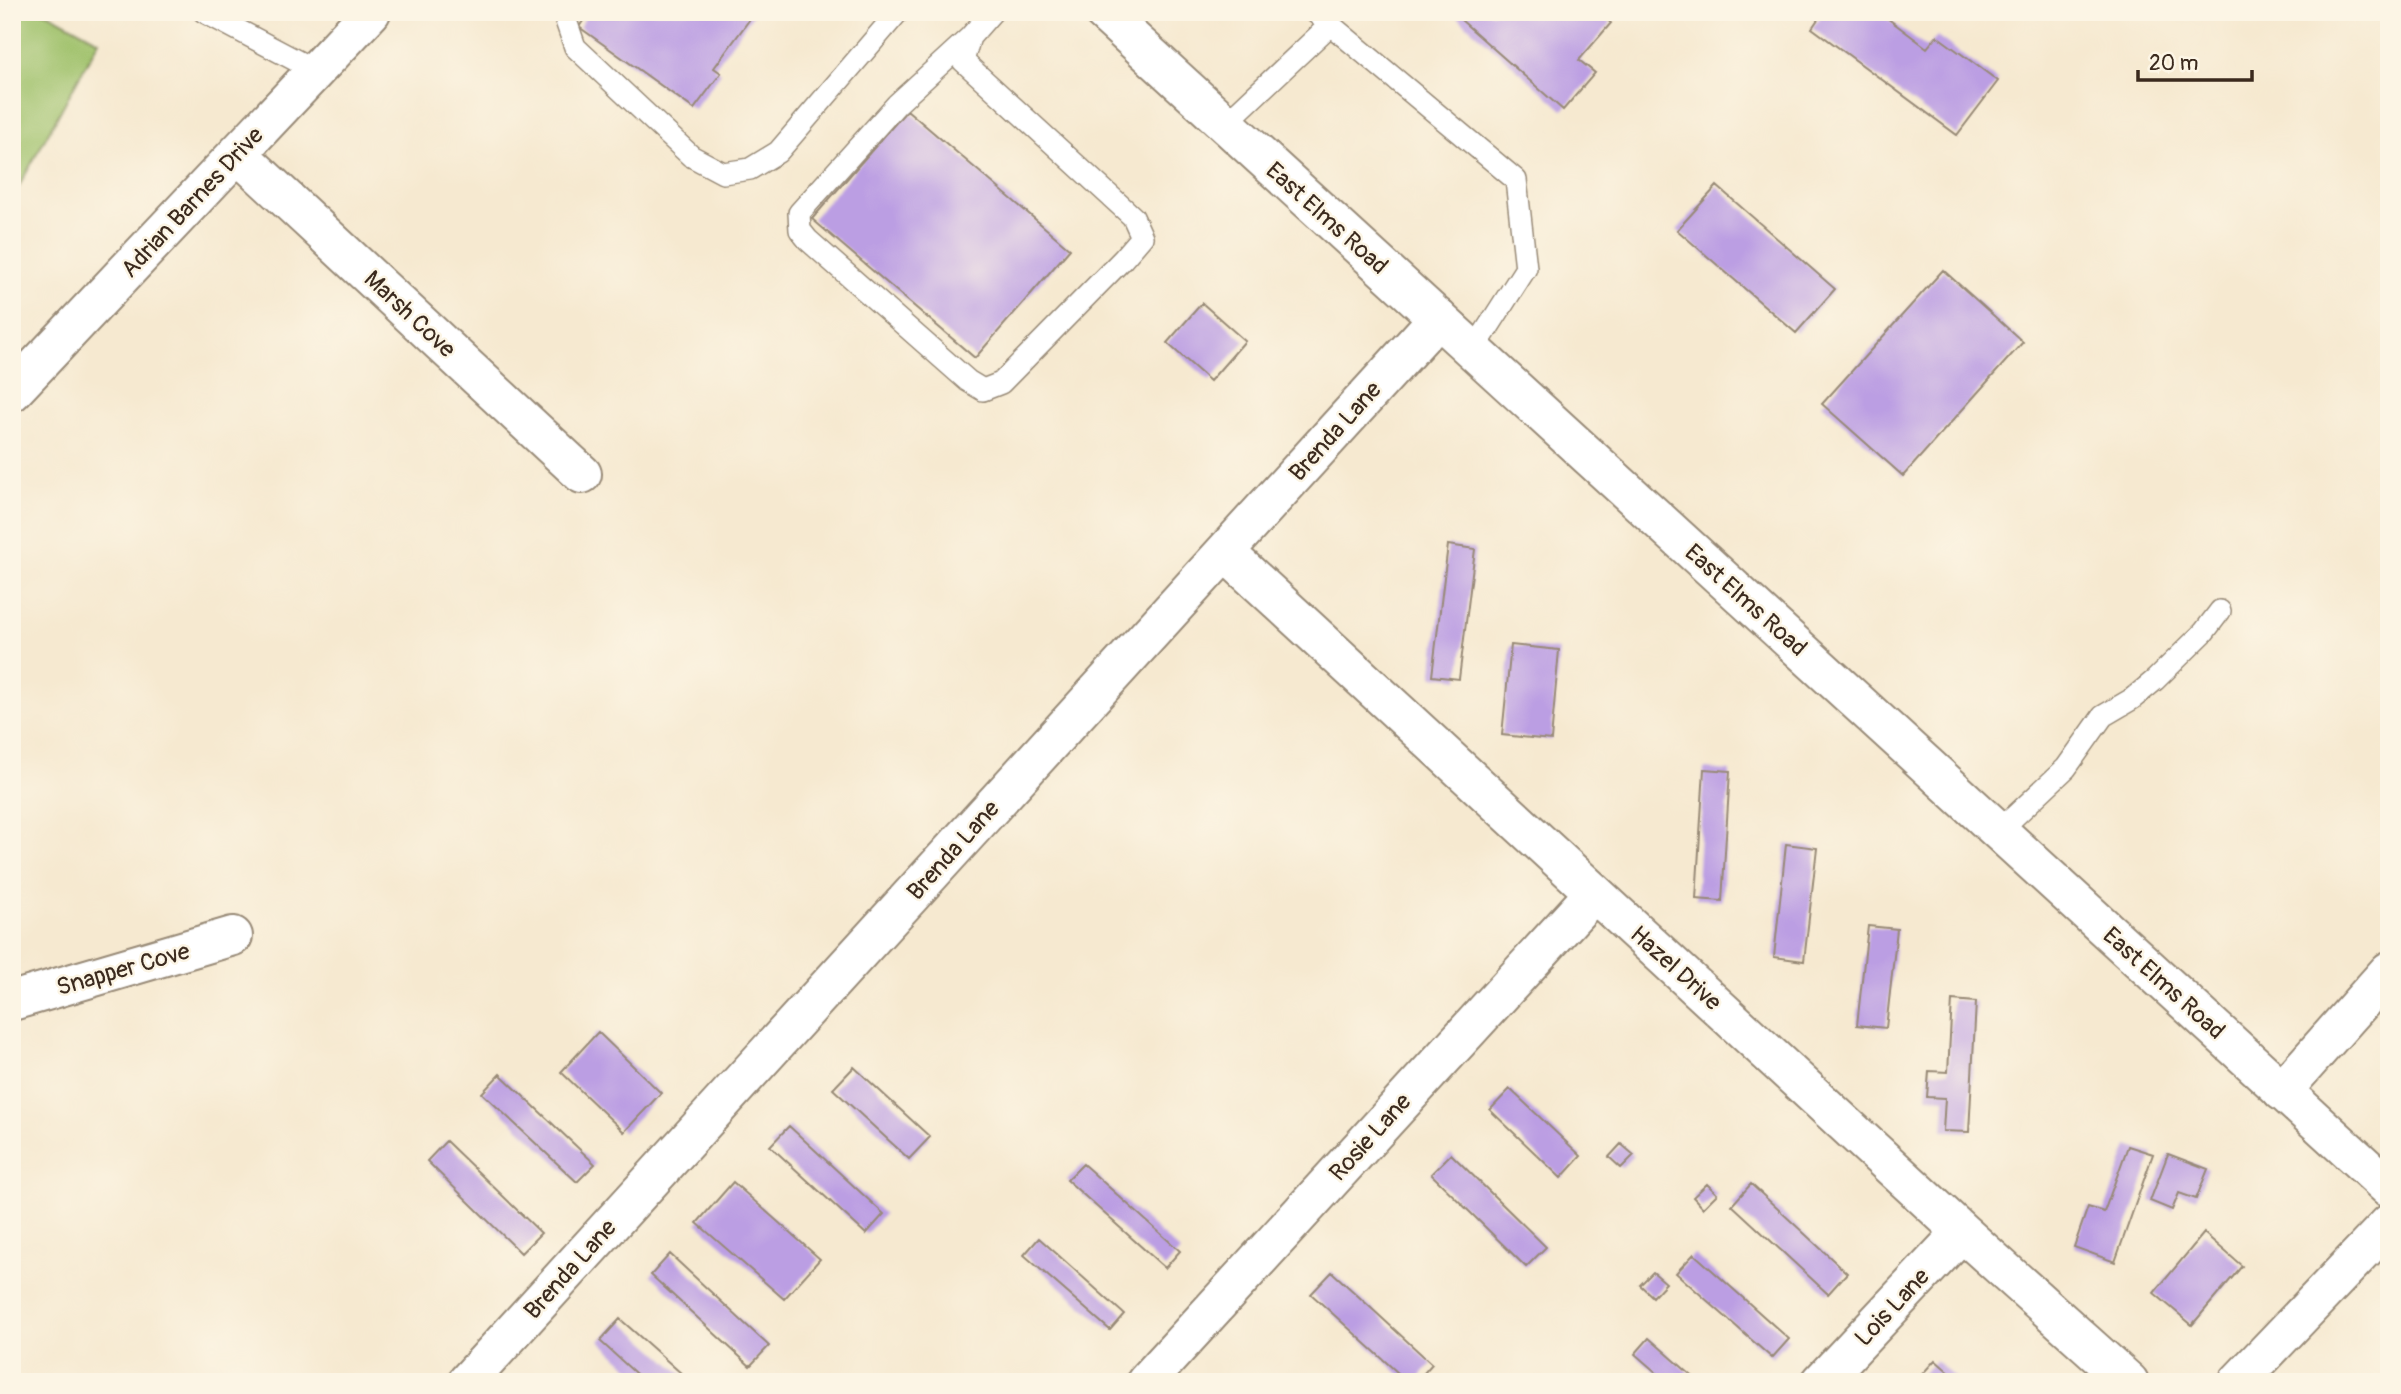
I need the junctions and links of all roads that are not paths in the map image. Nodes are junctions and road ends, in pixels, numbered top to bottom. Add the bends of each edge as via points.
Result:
1 (204, 12) edge
2 (372, 12) edge
3 (562, 12) edge
4 (898, 12) edge
5 (992, 12) edge
6 (1114, 16) edge
7 (1323, 18) edge
8 (970, 37) junction
9 (316, 71) junction
10 (1225, 124) junction
11 (239, 153) junction
12 (1438, 318) junction
13 (1474, 351) junction
14 (12, 392) edge
15 (582, 474) dead end
16 (1225, 552) junction
17 (2220, 611) dead end
18 (1999, 831) junction
19 (1594, 893) junction
20 (233, 936) dead end
21 (2389, 971) edge
22 (12, 1001) edge
23 (2282, 1091) junction
24 (2389, 1188) edge
25 (2389, 1224) edge
26 (1962, 1232) junction
27 (467, 1382) edge
28 (1146, 1382) edge
29 (1821, 1382) edge
30 (2129, 1382) edge
31 (2238, 1382) edge

1 - 9 lane
2 - 9 street, Adrian Barnes Drive
3 - 4 lane via 575,47 691,156 723,173 750,169 778,152
5 - 8 lane
6 - 10 street, East Elms Road
7 - 10 lane
7 - 13 lane via 1516,180 1526,268
8 - 8 lane via 962,61 1133,218 1142,237 1002,383 983,390 808,240 800,230 799,212 897,104
9 - 11 street, Adrian Barnes Drive
10 - 12 street, East Elms Road
11 - 14 street, Adrian Barnes Drive
11 - 15 street, Marsh Cove
12 - 13 street, East Elms Road
12 - 16 street, Brenda Lane
13 - 18 street, East Elms Road
16 - 19 street, Hazel Drive
16 - 27 street, Brenda Lane
17 - 18 lane via 2155,680 2103,716 2066,768
18 - 23 street, East Elms Road
19 - 26 street, Hazel Drive
19 - 28 street, Rosie Lane
20 - 22 street, Snapper Cove
21 - 23 street
23 - 24 street, East Elms Road
25 - 31 street
26 - 29 street, Lois Lane
26 - 30 street, Hazel Drive

